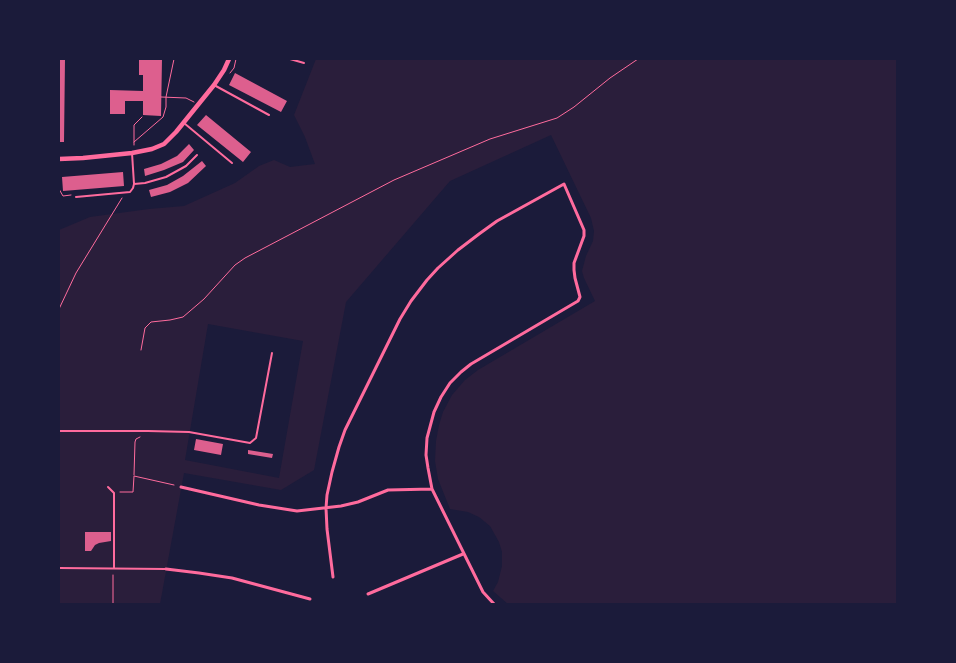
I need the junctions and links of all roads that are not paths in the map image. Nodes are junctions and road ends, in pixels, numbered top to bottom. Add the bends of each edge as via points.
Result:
1 (229, 59) edge
2 (290, 59) edge
3 (304, 63) dead end
4 (214, 86) junction
5 (269, 115) dead end
6 (184, 123) junction
7 (133, 151) junction
8 (196, 156) dead end
9 (59, 158) edge
10 (232, 163) dead end
11 (134, 184) junction
12 (76, 197) dead end
13 (272, 354) dead end
14 (59, 431) edge
15 (108, 487) dead end
16 (181, 487) road end
17 (432, 489) junction
18 (326, 508) junction
19 (463, 554) dead end
20 (59, 568) edge
21 (114, 568) junction
22 (166, 569) joint
23 (333, 577) dead end
24 (368, 594) dead end
25 (310, 599) dead end
26 (494, 604) edge

1 - 4 street
2 - 3 lane
4 - 5 lane
4 - 6 street
6 - 7 street via 164,144
6 - 10 lane
7 - 9 street
7 - 11 lane
8 - 11 lane via 166,177
11 - 12 lane via 130,192
13 - 14 lane via 256,438 250,442 190,432
15 - 21 lane via 114,492
16 - 18 street via 281,509
17 - 18 street via 388,490 358,502
17 - 18 street via 427,438 434,412 450,383 471,364 580,297 574,263 584,230 564,184 496,221 479,234 438,268 411,301 345,430 332,472
17 - 26 street via 483,592
18 - 23 street
19 - 24 street
20 - 21 lane
21 - 22 lane
22 - 25 street via 232,578

